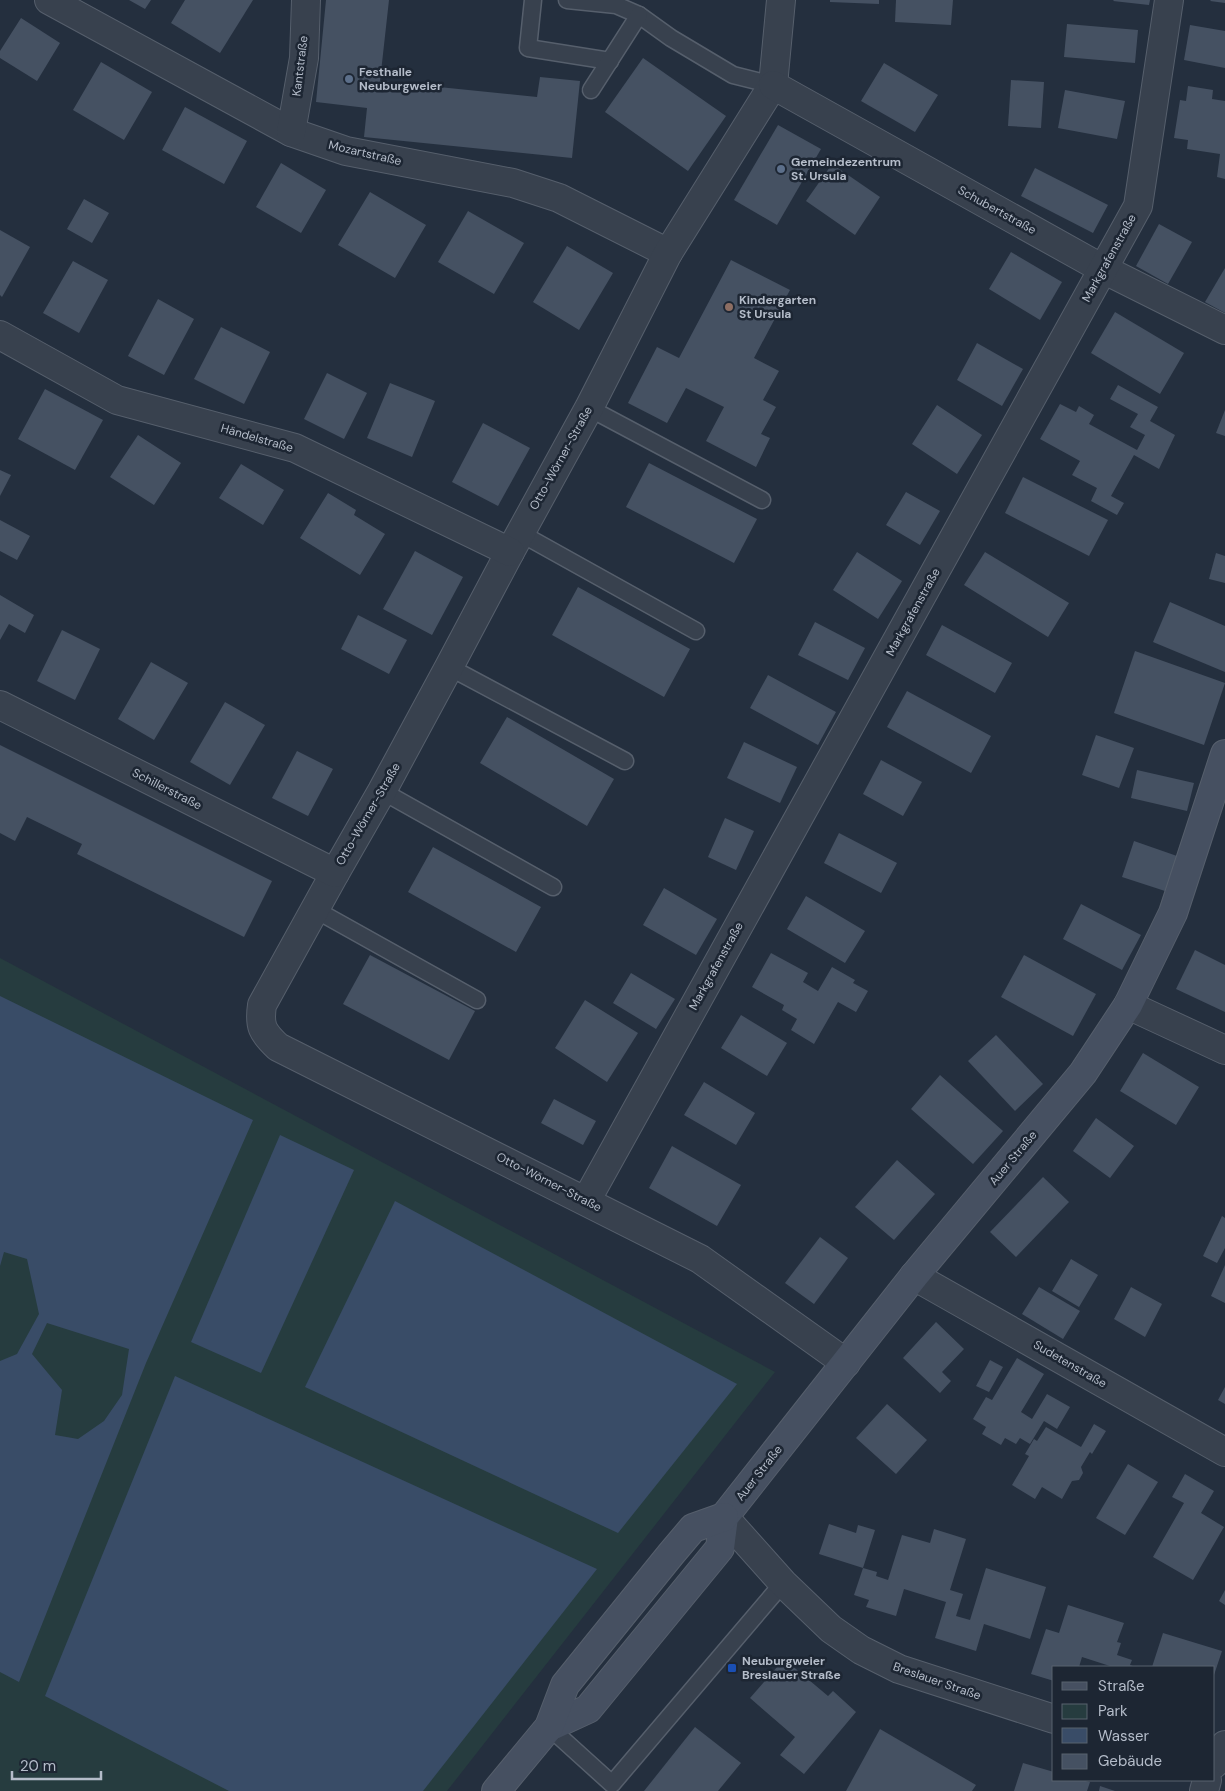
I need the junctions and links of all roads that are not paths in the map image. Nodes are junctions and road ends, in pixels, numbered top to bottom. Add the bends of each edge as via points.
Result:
1 (49, 0) edge
2 (306, 0) edge
3 (533, 0) edge
4 (567, 0) edge
5 (781, 0) edge
6 (1169, 0) edge
7 (639, 15) junction
8 (610, 61) junction
9 (773, 85) junction
10 (591, 90) dead end
11 (290, 132) junction
12 (668, 253) junction
13 (1103, 269) junction
14 (1225, 330) edge
15 (0, 335) edge
16 (589, 408) junction
17 (762, 500) dead end
18 (515, 542) junction
19 (696, 631) dead end
20 (449, 667) junction
21 (0, 705) edge
22 (1225, 754) edge
23 (625, 761) dead end
24 (382, 791) junction
25 (335, 873) junction
26 (553, 887) dead end
27 (314, 909) junction
28 (477, 1000) dead end
29 (1128, 1005) junction
30 (1225, 1050) edge
31 (586, 1201) junction
32 (914, 1276) junction
33 (846, 1363) junction
34 (1225, 1452) edge
35 (724, 1517) junction
36 (783, 1582) junction
37 (1052, 1719) edge
38 (549, 1727) junction
39 (1225, 1745) edge
40 (1215, 1762) edge
41 (496, 1791) edge

1 - 11 street, Mozartstraße
2 - 11 street, Kantstraße via 304,58
3 - 8 lane via 528,48
4 - 7 lane via 616,5
5 - 9 street, Otto-Wörner-Straße
6 - 13 street, Markgrafenstraße via 1138,206
7 - 8 lane
7 - 9 lane via 733,75
8 - 10 lane
9 - 12 street, Otto-Wörner-Straße
9 - 13 street, Schubertstraße
11 - 12 street, Mozartstraße via 346,151 513,183 559,198
12 - 16 street, Otto-Wörner-Straße
13 - 14 street, Schubertstraße
13 - 31 street, Markgrafenstraße
15 - 18 street, Händelstraße via 117,400 295,448
16 - 17 lane
16 - 18 street, Otto-Wörner-Straße
18 - 19 lane
18 - 20 street, Otto-Wörner-Straße
20 - 23 lane
20 - 24 street, Otto-Wörner-Straße
21 - 25 street, Schillerstraße
22 - 29 main road, Auer Straße via 1173,913
24 - 25 street, Otto-Wörner-Straße
24 - 26 lane
25 - 27 street, Otto-Wörner-Straße
27 - 28 lane
27 - 31 street, Otto-Wörner-Straße via 262,1005 260,1021 266,1036 278,1047
29 - 30 street
29 - 32 main road, Auer Straße via 1083,1073
31 - 33 street, Otto-Wörner-Straße via 700,1258
32 - 33 main road, Auer Straße
32 - 34 street, Sudetenstraße
33 - 35 main road, Auer Straße
35 - 36 street, Breslauer Straße
35 - 38 main road via 693,1528 671,1554 565,1685
36 - 37 street, Breslauer Straße via 831,1629 869,1654 899,1669
36 - 38 lane via 612,1784
38 - 41 main road
39 - 40 street

